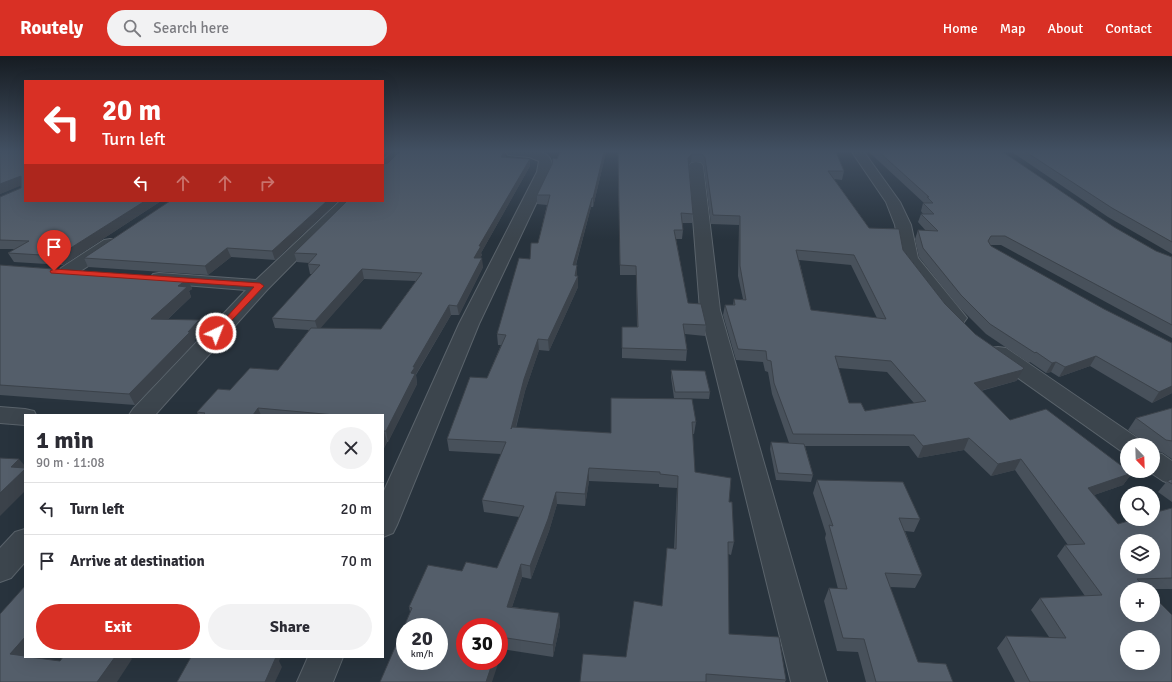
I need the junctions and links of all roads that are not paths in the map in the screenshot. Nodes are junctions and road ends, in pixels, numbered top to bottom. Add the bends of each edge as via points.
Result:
1 (539, 181) edge
2 (697, 181) edge
3 (878, 181) edge
4 (347, 202) edge
5 (121, 236) edge
6 (98, 274) edge
7 (144, 277) edge
8 (260, 286) junction
9 (970, 331) edge
10 (984, 343) edge
11 (142, 414) edge
12 (0, 415) edge
13 (24, 417) edge
14 (1120, 438) edge
15 (1160, 466) edge
16 (1172, 474) edge
17 (384, 523) edge
18 (24, 543) edge
19 (0, 569) edge
20 (326, 658) edge
21 (315, 682) edge
22 (809, 682) edge

1 - 17 street via 469,324
2 - 22 street via 710,310
3 - 9 street via 904,224 910,260 949,310
4 - 8 street
5 - 6 street via 60,271
7 - 8 street
8 - 11 street
10 - 14 street
12 - 13 street
15 - 16 street
18 - 19 street
20 - 21 street

